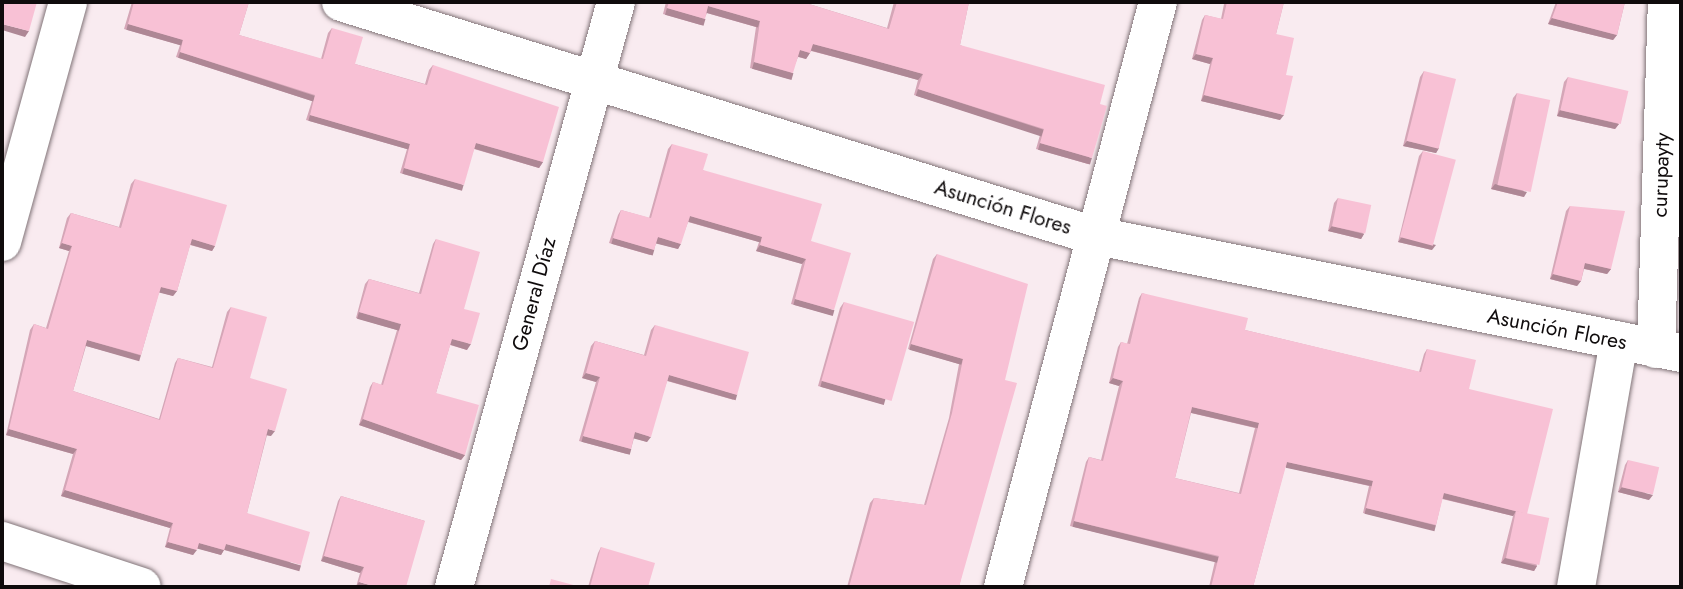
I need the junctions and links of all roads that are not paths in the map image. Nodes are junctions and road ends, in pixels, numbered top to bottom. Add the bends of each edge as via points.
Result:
1 (68, 2) edge
2 (341, 2) edge
3 (616, 2) edge
4 (1158, 2) edge
5 (1667, 2) edge
6 (593, 80) junction
7 (1091, 235) junction
8 (2, 242) edge
9 (1619, 341) junction
10 (1669, 351) edge
11 (2, 541) edge
12 (142, 587) edge
13 (454, 587) edge
14 (1003, 587) edge
15 (1577, 587) edge

1 - 8 street
2 - 6 street, Asunción Flores
3 - 6 street, General Díaz
4 - 7 street
5 - 10 street, curupayty
6 - 7 street, Asunción Flores
6 - 13 street, General Díaz
7 - 9 street, Asunción Flores
7 - 14 street
9 - 10 street, Asunción Flores
9 - 15 street
11 - 12 street

